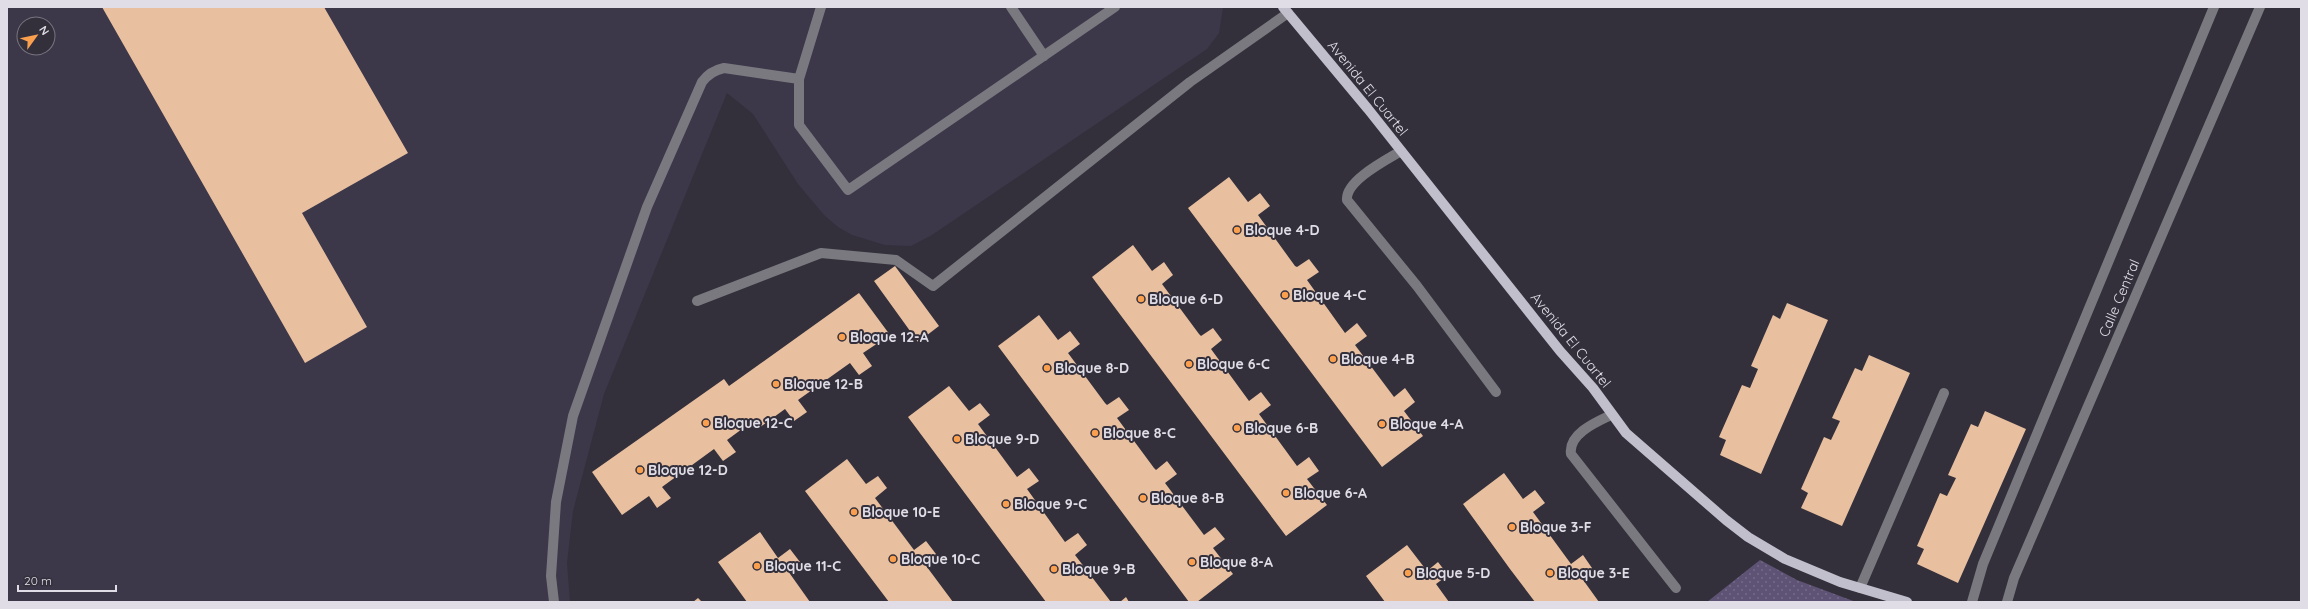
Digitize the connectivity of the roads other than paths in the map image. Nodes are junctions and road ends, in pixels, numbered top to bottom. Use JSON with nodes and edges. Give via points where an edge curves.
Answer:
{"nodes":[{"id":1,"x":821,"y":7,"type":"edge"},
{"id":2,"x":1011,"y":7,"type":"edge"},
{"id":3,"x":1115,"y":7,"type":"edge"},
{"id":4,"x":2214,"y":7,"type":"edge"},
{"id":5,"x":2260,"y":7,"type":"edge"},
{"id":6,"x":1285,"y":10,"type":"edge"},
{"id":7,"x":1044,"y":56,"type":"junction"},
{"id":8,"x":799,"y":79,"type":"junction"},
{"id":9,"x":1401,"y":151,"type":"junction"},
{"id":10,"x":697,"y":301,"type":"dead end"},
{"id":11,"x":1496,"y":392,"type":"dead end"},
{"id":12,"x":1944,"y":393,"type":"dead end"},
{"id":13,"x":1611,"y":415,"type":"junction"},
{"id":14,"x":1676,"y":588,"type":"dead end"},
{"id":15,"x":1860,"y":588,"type":"junction"},
{"id":16,"x":554,"y":602,"type":"edge"},
{"id":17,"x":1907,"y":602,"type":"edge"},
{"id":18,"x":1972,"y":602,"type":"edge"},
{"id":19,"x":2007,"y":602,"type":"edge"}],
"edges":[{"from":1,"to":8,"type":"street"},
{"from":2,"to":7,"type":"street"},
{"from":3,"to":7,"type":"street"},
{"from":4,"to":18,"type":"street","name":"Calle Central","via":[[1983,564]]},
{"from":5,"to":19,"type":"street","name":"Calle Central","via":[[2014,578]]},
{"from":6,"to":9,"type":"main road","name":"Avenida El Cuartel"},
{"from":6,"to":10,"type":"street","via":[[933,286],[896,260],[821,254]]},
{"from":7,"to":8,"type":"street","via":[[848,190],[799,125]]},
{"from":8,"to":16,"type":"street","via":[[724,68],[711,72],[702,82],[647,207],[573,416],[556,502],[551,576]]},
{"from":9,"to":11,"type":"street","via":[[1350,187],[1347,200],[1417,286]]},
{"from":9,"to":13,"type":"main road","name":"Avenida El Cuartel","via":[[1560,351],[1593,388]]},
{"from":12,"to":15,"type":"street"},
{"from":13,"to":14,"type":"street","via":[[1593,424],[1573,441],[1570,447],[1571,454]]},
{"from":13,"to":15,"type":"main road","name":"Avenida El Cuartel","via":[[1626,433],[1748,537],[1785,559]]},
{"from":15,"to":17,"type":"main road","name":"Avenida El Cuartel"}]}
